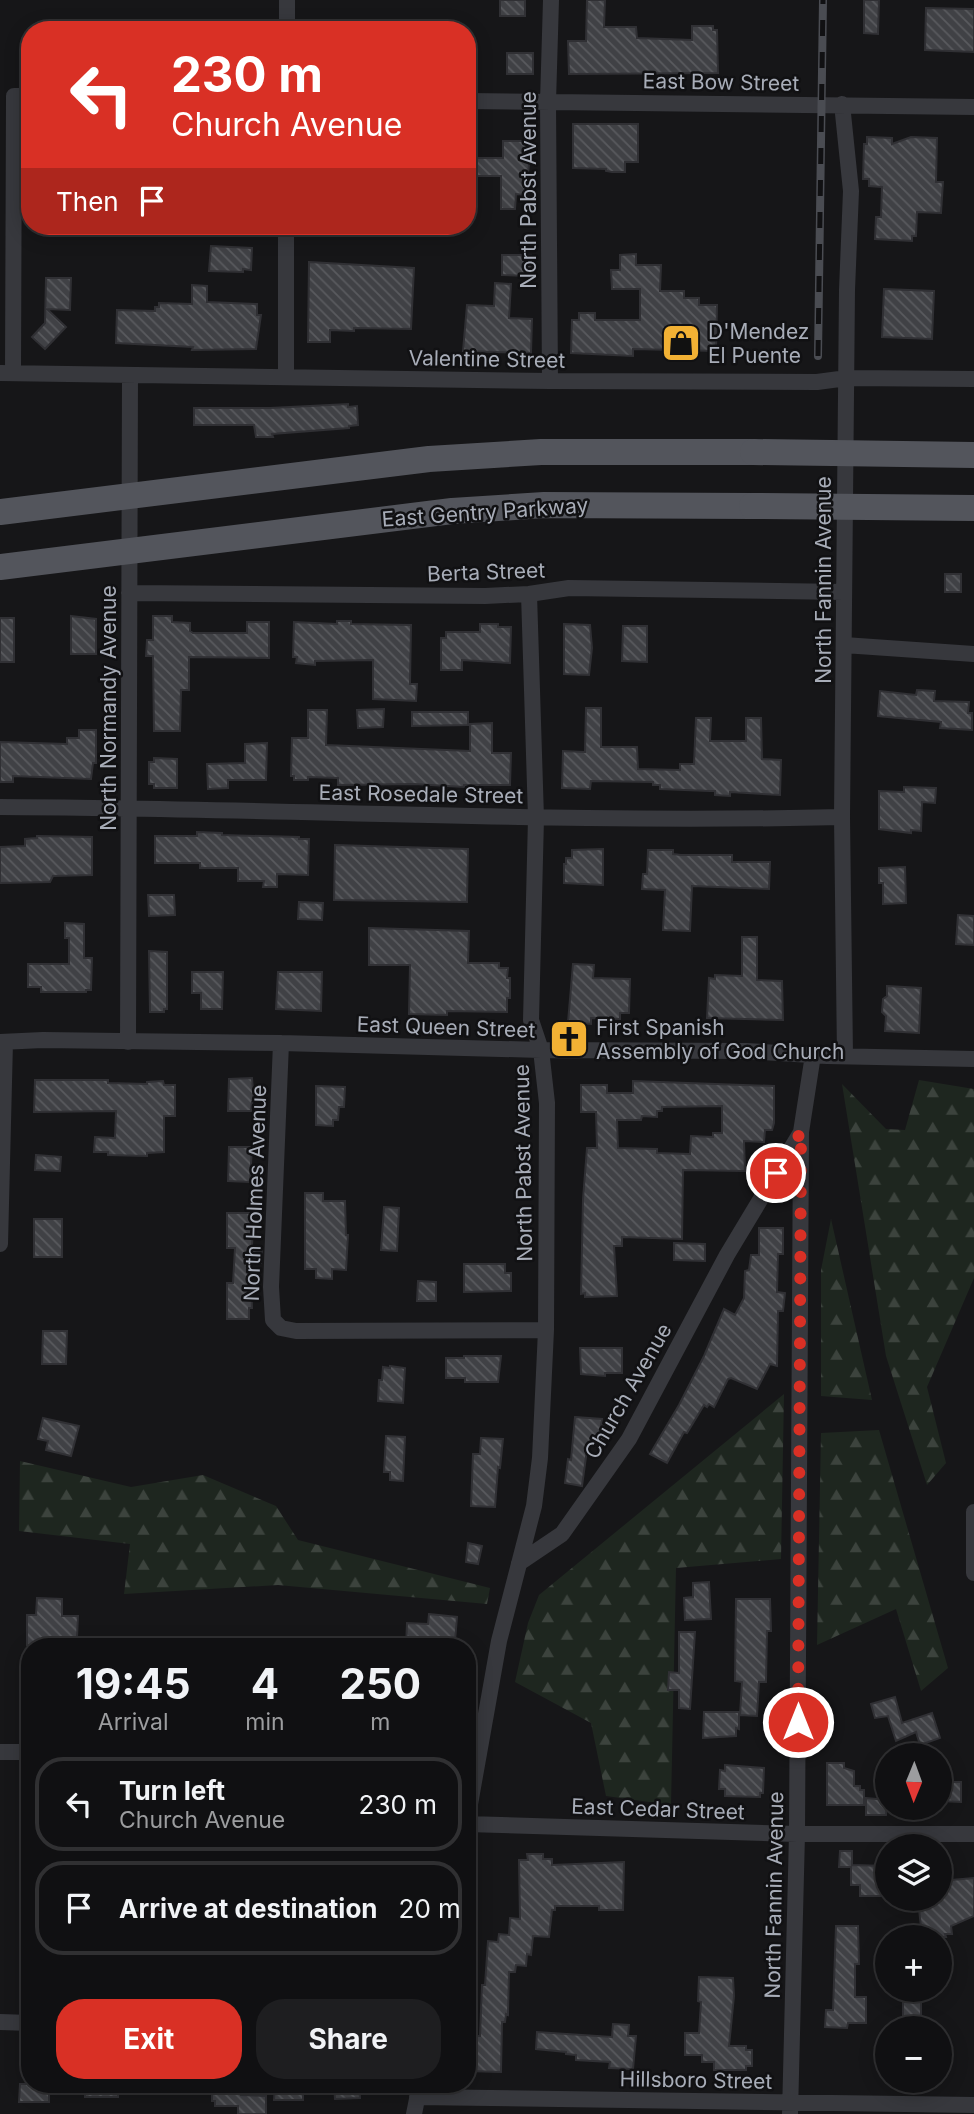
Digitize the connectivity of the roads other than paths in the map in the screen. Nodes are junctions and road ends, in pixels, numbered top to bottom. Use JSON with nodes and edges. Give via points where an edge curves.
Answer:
{"nodes":[{"id":1,"x":287,"y":0,"type":"edge"},
{"id":2,"x":551,"y":0,"type":"edge"},
{"id":3,"x":287,"y":21,"type":"edge"},
{"id":4,"x":476,"y":101,"type":"edge"},
{"id":5,"x":548,"y":102,"type":"junction"},
{"id":6,"x":842,"y":104,"type":"junction"},
{"id":7,"x":974,"y":107,"type":"edge"},
{"id":8,"x":21,"y":114,"type":"edge"},
{"id":9,"x":286,"y":235,"type":"edge"},
{"id":10,"x":7,"y":373,"type":"edge"},
{"id":11,"x":130,"y":375,"type":"junction"},
{"id":12,"x":286,"y":377,"type":"junction"},
{"id":13,"x":847,"y":378,"type":"junction"},
{"id":14,"x":974,"y":379,"type":"edge"},
{"id":15,"x":550,"y":381,"type":"junction"},
{"id":16,"x":974,"y":455,"type":"edge"},
{"id":17,"x":129,"y":496,"type":"junction"},
{"id":18,"x":974,"y":508,"type":"edge"},
{"id":19,"x":0,"y":512,"type":"edge"},
{"id":20,"x":129,"y":551,"type":"junction"},
{"id":21,"x":0,"y":567,"type":"edge"},
{"id":22,"x":843,"y":592,"type":"junction"},
{"id":23,"x":129,"y":593,"type":"junction"},
{"id":24,"x":529,"y":594,"type":"junction"},
{"id":25,"x":844,"y":645,"type":"junction"},
{"id":26,"x":974,"y":654,"type":"edge"},
{"id":27,"x":0,"y":807,"type":"edge"},
{"id":28,"x":128,"y":807,"type":"junction"},
{"id":29,"x":842,"y":817,"type":"junction"},
{"id":30,"x":536,"y":818,"type":"junction"},
{"id":31,"x":2,"y":1042,"type":"edge"},
{"id":32,"x":128,"y":1042,"type":"junction"},
{"id":33,"x":281,"y":1043,"type":"junction"},
{"id":34,"x":541,"y":1051,"type":"junction"},
{"id":35,"x":813,"y":1055,"type":"junction"},
{"id":36,"x":845,"y":1056,"type":"junction"},
{"id":37,"x":974,"y":1059,"type":"edge"},
{"id":38,"x":801,"y":1132,"type":"junction"},
{"id":39,"x":0,"y":1244,"type":"edge"},
{"id":40,"x":546,"y":1330,"type":"junction"},
{"id":41,"x":974,"y":1512,"type":"edge"},
{"id":42,"x":519,"y":1563,"type":"junction"},
{"id":43,"x":974,"y":1573,"type":"edge"},
{"id":44,"x":476,"y":1746,"type":"edge"},
{"id":45,"x":0,"y":1752,"type":"edge"},
{"id":46,"x":21,"y":1752,"type":"edge"},
{"id":47,"x":476,"y":1822,"type":"edge"},
{"id":48,"x":797,"y":1834,"type":"junction"},
{"id":49,"x":974,"y":1834,"type":"edge"},
{"id":50,"x":0,"y":2022,"type":"edge"},
{"id":51,"x":21,"y":2022,"type":"edge"},
{"id":52,"x":418,"y":2093,"type":"edge"},
{"id":53,"x":462,"y":2093,"type":"edge"},
{"id":54,"x":974,"y":2105,"type":"edge"},
{"id":55,"x":790,"y":2108,"type":"edge"},
{"id":56,"x":414,"y":2114,"type":"edge"}],
"edges":[{"from":1,"to":3,"type":"street"},
{"from":2,"to":5,"type":"street","name":"North Pabst Avenue"},
{"from":4,"to":5,"type":"street","name":"East Bow Street"},
{"from":5,"to":6,"type":"street","name":"East Bow Street"},
{"from":5,"to":15,"type":"street","name":"North Pabst Avenue"},
{"from":6,"to":7,"type":"street","name":"East Bow Street"},
{"from":6,"to":13,"type":"street","name":"North Fannin Avenue","via":[[850,191]]},
{"from":8,"to":10,"type":"street"},
{"from":9,"to":12,"type":"street"},
{"from":10,"to":11,"type":"street","name":"Valentine Street"},
{"from":11,"to":12,"type":"street","name":"Valentine Street"},
{"from":11,"to":17,"type":"street","name":"North Normandy Avenue"},
{"from":12,"to":15,"type":"street","name":"Valentine Street"},
{"from":13,"to":14,"type":"street","name":"Valentine Street"},
{"from":13,"to":15,"type":"street","name":"Valentine Street","via":[[817,382]]},
{"from":13,"to":22,"type":"street","name":"North Fannin Avenue"},
{"from":16,"to":17,"type":"main road","bridge":true,"via":[[541,452],[402,462]]},
{"from":17,"to":19,"type":"main road"},
{"from":17,"to":20,"type":"street","name":"North Normandy Avenue"},
{"from":18,"to":20,"type":"main road","name":"East Gentry Parkway","bridge":true,"via":[[544,505],[390,517]]},
{"from":20,"to":21,"type":"main road","name":"East Gentry Parkway"},
{"from":20,"to":23,"type":"street","name":"North Normandy Avenue"},
{"from":22,"to":24,"type":"street","name":"Berta Street","via":[[569,588]]},
{"from":22,"to":25,"type":"street","name":"North Fannin Avenue"},
{"from":23,"to":24,"type":"street","name":"Berta Street"},
{"from":23,"to":28,"type":"street","name":"North Normandy Avenue"},
{"from":24,"to":30,"type":"street","name":"North Pabst Avenue"},
{"from":25,"to":26,"type":"street"},
{"from":25,"to":29,"type":"street","name":"North Fannin Avenue"},
{"from":27,"to":28,"type":"street","name":"East Rosedale Street"},
{"from":28,"to":30,"type":"street","name":"East Rosedale Street"},
{"from":28,"to":32,"type":"street","name":"North Normandy Avenue"},
{"from":29,"to":30,"type":"street","name":"East Rosedale Street"},
{"from":29,"to":36,"type":"street","name":"North Fannin Avenue"},
{"from":30,"to":34,"type":"street","name":"North Pabst Avenue","via":[[531,1020]]},
{"from":31,"to":32,"type":"street","name":"East Queen Street"},
{"from":31,"to":39,"type":"street"},
{"from":32,"to":33,"type":"street","name":"East Queen Street"},
{"from":33,"to":34,"type":"street","name":"East Queen Street"},
{"from":33,"to":40,"type":"street","name":"North Holmes Avenue","via":[[273,1320],[281,1328],[296,1331]]},
{"from":34,"to":35,"type":"street","name":"East Queen Street"},
{"from":34,"to":40,"type":"street","name":"North Pabst Avenue","via":[[547,1103]]},
{"from":35,"to":36,"type":"street","name":"East Queen Street"},
{"from":35,"to":38,"type":"street","name":"Church Avenue"},
{"from":36,"to":37,"type":"street","name":"East Queen Street"},
{"from":38,"to":42,"type":"street","name":"Church Avenue","via":[[727,1255],[629,1439],[562,1534]]},
{"from":38,"to":48,"type":"street","name":"North Fannin Avenue"},
{"from":40,"to":42,"type":"street","name":"North Pabst Avenue","via":[[540,1458],[534,1506]]},
{"from":41,"to":43,"type":"street"},
{"from":42,"to":44,"type":"street"},
{"from":45,"to":46,"type":"street"},
{"from":47,"to":48,"type":"street","name":"East Cedar Street"},
{"from":48,"to":49,"type":"street","name":"East Cedar Street"},
{"from":48,"to":55,"type":"street","name":"North Fannin Avenue"},
{"from":50,"to":51,"type":"street"},
{"from":52,"to":56,"type":"street"},
{"from":53,"to":55,"type":"street","name":"Hillsboro Street"},
{"from":54,"to":55,"type":"street","name":"Hillsboro Street"}]}
